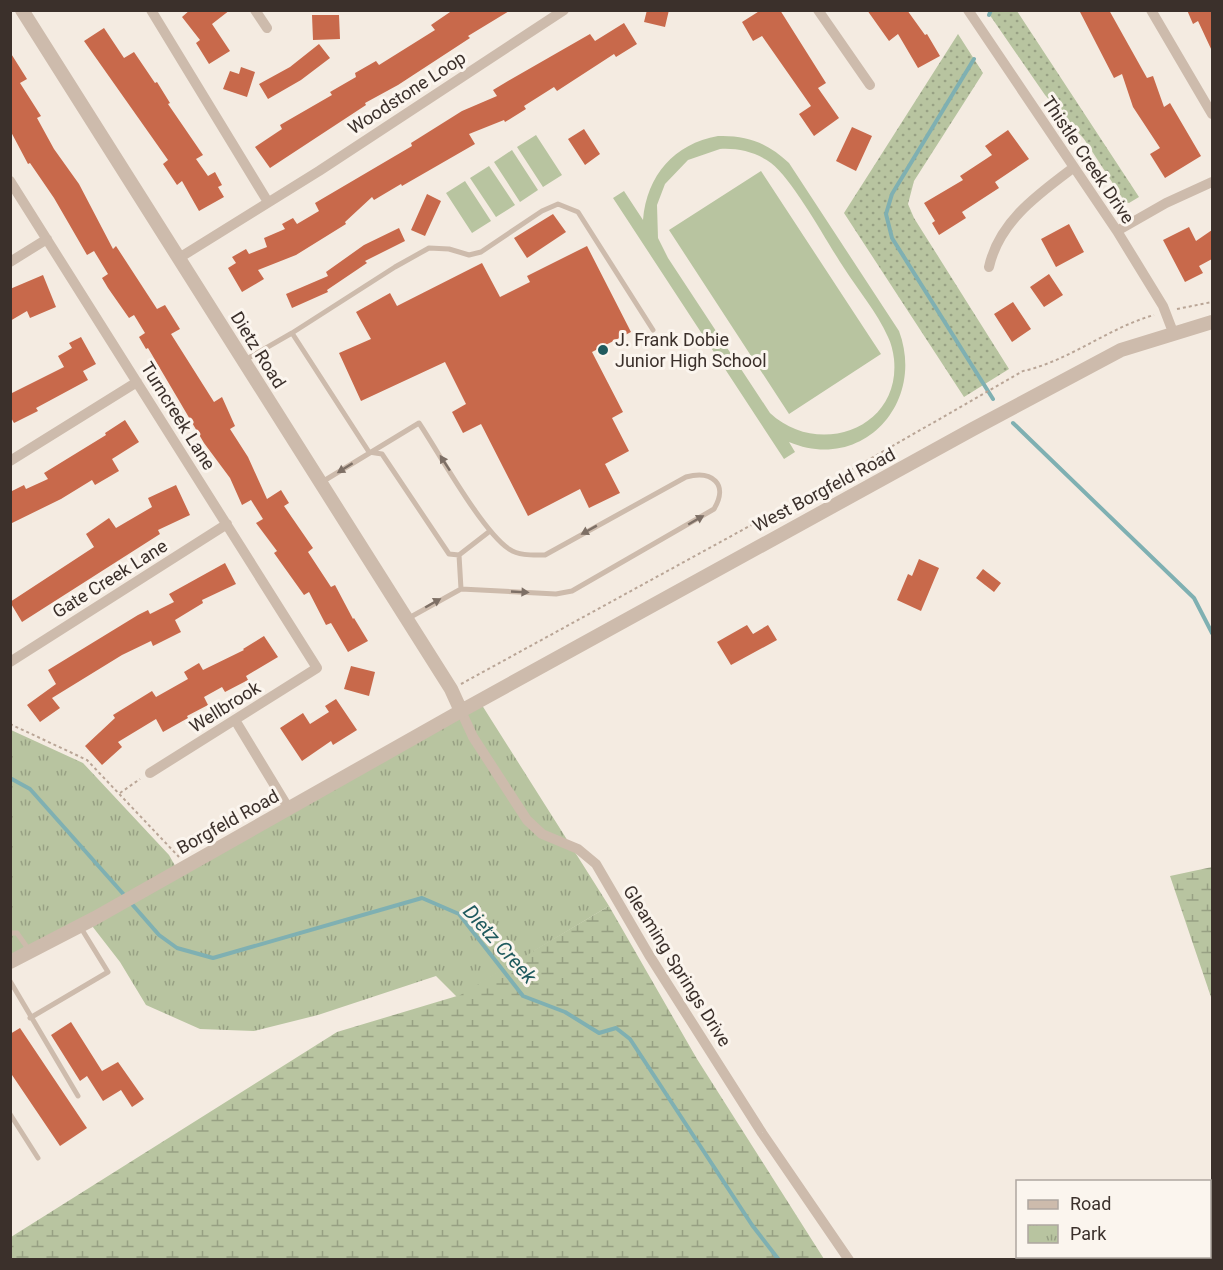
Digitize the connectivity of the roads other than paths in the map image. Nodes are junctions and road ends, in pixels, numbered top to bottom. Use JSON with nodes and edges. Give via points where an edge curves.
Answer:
{"nodes":[{"id":1,"x":22,"y":10,"type":"edge"},
{"id":2,"x":151,"y":10,"type":"edge"},
{"id":3,"x":255,"y":10,"type":"edge"},
{"id":4,"x":564,"y":10,"type":"edge"},
{"id":5,"x":818,"y":10,"type":"edge"},
{"id":6,"x":968,"y":10,"type":"edge"},
{"id":7,"x":1151,"y":10,"type":"edge"},
{"id":8,"x":267,"y":28,"type":"dead end"},
{"id":9,"x":870,"y":85,"type":"dead end"},
{"id":10,"x":1212,"y":114,"type":"edge"},
{"id":11,"x":1073,"y":168,"type":"junction"},
{"id":12,"x":10,"y":181,"type":"edge"},
{"id":13,"x":1212,"y":182,"type":"edge"},
{"id":14,"x":268,"y":202,"type":"junction"},
{"id":15,"x":1117,"y":231,"type":"junction"},
{"id":16,"x":47,"y":239,"type":"junction"},
{"id":17,"x":179,"y":258,"type":"junction"},
{"id":18,"x":10,"y":262,"type":"edge"},
{"id":19,"x":989,"y":267,"type":"dead end"},
{"id":20,"x":1212,"y":322,"type":"edge"},
{"id":21,"x":653,"y":330,"type":"dead end"},
{"id":22,"x":1173,"y":332,"type":"junction"},
{"id":23,"x":292,"y":333,"type":"junction"},
{"id":24,"x":244,"y":361,"type":"junction"},
{"id":25,"x":137,"y":382,"type":"junction"},
{"id":26,"x":369,"y":452,"type":"junction"},
{"id":27,"x":10,"y":461,"type":"edge"},
{"id":28,"x":320,"y":483,"type":"junction"},
{"id":29,"x":227,"y":524,"type":"junction"},
{"id":30,"x":490,"y":531,"type":"junction"},
{"id":31,"x":459,"y":555,"type":"junction"},
{"id":32,"x":461,"y":589,"type":"junction"},
{"id":33,"x":406,"y":619,"type":"junction"},
{"id":34,"x":10,"y":662,"type":"edge"},
{"id":35,"x":317,"y":668,"type":"joint"},
{"id":36,"x":461,"y":711,"type":"junction"},
{"id":37,"x":235,"y":720,"type":"junction"},
{"id":38,"x":150,"y":773,"type":"road end"},
{"id":39,"x":289,"y":808,"type":"junction"},
{"id":40,"x":80,"y":926,"type":"junction"},
{"id":41,"x":10,"y":933,"type":"edge"},
{"id":42,"x":30,"y":951,"type":"junction"},
{"id":43,"x":10,"y":962,"type":"edge"},
{"id":44,"x":10,"y":981,"type":"edge"},
{"id":45,"x":30,"y":1018,"type":"junction"},
{"id":46,"x":78,"y":1096,"type":"dead end"},
{"id":47,"x":10,"y":1114,"type":"edge"},
{"id":48,"x":38,"y":1158,"type":"dead end"},
{"id":49,"x":849,"y":1260,"type":"edge"}],
"edges":[{"from":1,"to":17,"type":"street","name":"Dietz Road"},
{"from":2,"to":14,"type":"street"},
{"from":3,"to":8,"type":"street"},
{"from":4,"to":14,"type":"street","name":"Woodstone Loop"},
{"from":5,"to":9,"type":"street"},
{"from":6,"to":11,"type":"street","name":"Thistle Creek Drive"},
{"from":7,"to":10,"type":"street"},
{"from":11,"to":15,"type":"street","name":"Thistle Creek Drive"},
{"from":11,"to":19,"type":"street","via":[[1035,196],[1004,230]]},
{"from":12,"to":16,"type":"street","name":"Turncreek Lane"},
{"from":13,"to":15,"type":"street","via":[[1166,202]]},
{"from":14,"to":17,"type":"street","name":"Woodstone Loop"},
{"from":15,"to":22,"type":"street","name":"Thistle Creek Drive","via":[[1166,312]]},
{"from":16,"to":18,"type":"street"},
{"from":16,"to":25,"type":"street","name":"Turncreek Lane"},
{"from":17,"to":24,"type":"street","name":"Dietz Road"},
{"from":20,"to":22,"type":"street","name":"West Borgfeld Road"},
{"from":21,"to":23,"type":"lane","via":[[578,212],[558,204],[481,252],[469,255],[429,248]]},
{"from":22,"to":36,"type":"street","name":"West Borgfeld Road","via":[[1121,350]]},
{"from":23,"to":24,"type":"lane"},
{"from":23,"to":26,"type":"lane"},
{"from":24,"to":28,"type":"street","name":"Dietz Road"},
{"from":25,"to":27,"type":"street"},
{"from":25,"to":29,"type":"street","name":"Turncreek Lane"},
{"from":26,"to":28,"type":"lane","one_way":true},
{"from":30,"to":26,"type":"lane","one_way":true,"via":[[419,423]]},
{"from":26,"to":31,"type":"lane","via":[[382,454],[449,554]]},
{"from":28,"to":33,"type":"street","name":"Dietz Road"},
{"from":29,"to":34,"type":"street","name":"Gate Creek Lane"},
{"from":29,"to":35,"type":"street","name":"Turncreek Lane"},
{"from":30,"to":31,"type":"lane"},
{"from":32,"to":30,"type":"lane","one_way":true,"via":[[556,594],[572,591],[714,509],[720,499],[718,486],[710,476],[700,473],[686,477],[545,555],[510,550]]},
{"from":31,"to":32,"type":"lane"},
{"from":33,"to":32,"type":"lane","one_way":true},
{"from":33,"to":36,"type":"street","name":"Dietz Road"},
{"from":35,"to":37,"type":"street","name":"Wellbrook"},
{"from":36,"to":39,"type":"street","name":"Borgfeld Road"},
{"from":36,"to":49,"type":"street","name":"Gleaming Springs Drive","via":[[473,737],[527,820],[542,834],[578,849],[596,864],[762,1132]]},
{"from":37,"to":38,"type":"street","name":"Wellbrook"},
{"from":37,"to":39,"type":"street"},
{"from":39,"to":40,"type":"street","name":"Borgfeld Road"},
{"from":40,"to":42,"type":"street","name":"Borgfeld Road"},
{"from":40,"to":45,"type":"lane","via":[[108,972]]},
{"from":41,"to":42,"type":"lane","via":[[17,933]]},
{"from":42,"to":43,"type":"street","name":"Borgfeld Road"},
{"from":44,"to":45,"type":"lane"},
{"from":45,"to":46,"type":"lane"},
{"from":47,"to":48,"type":"lane"}]}
